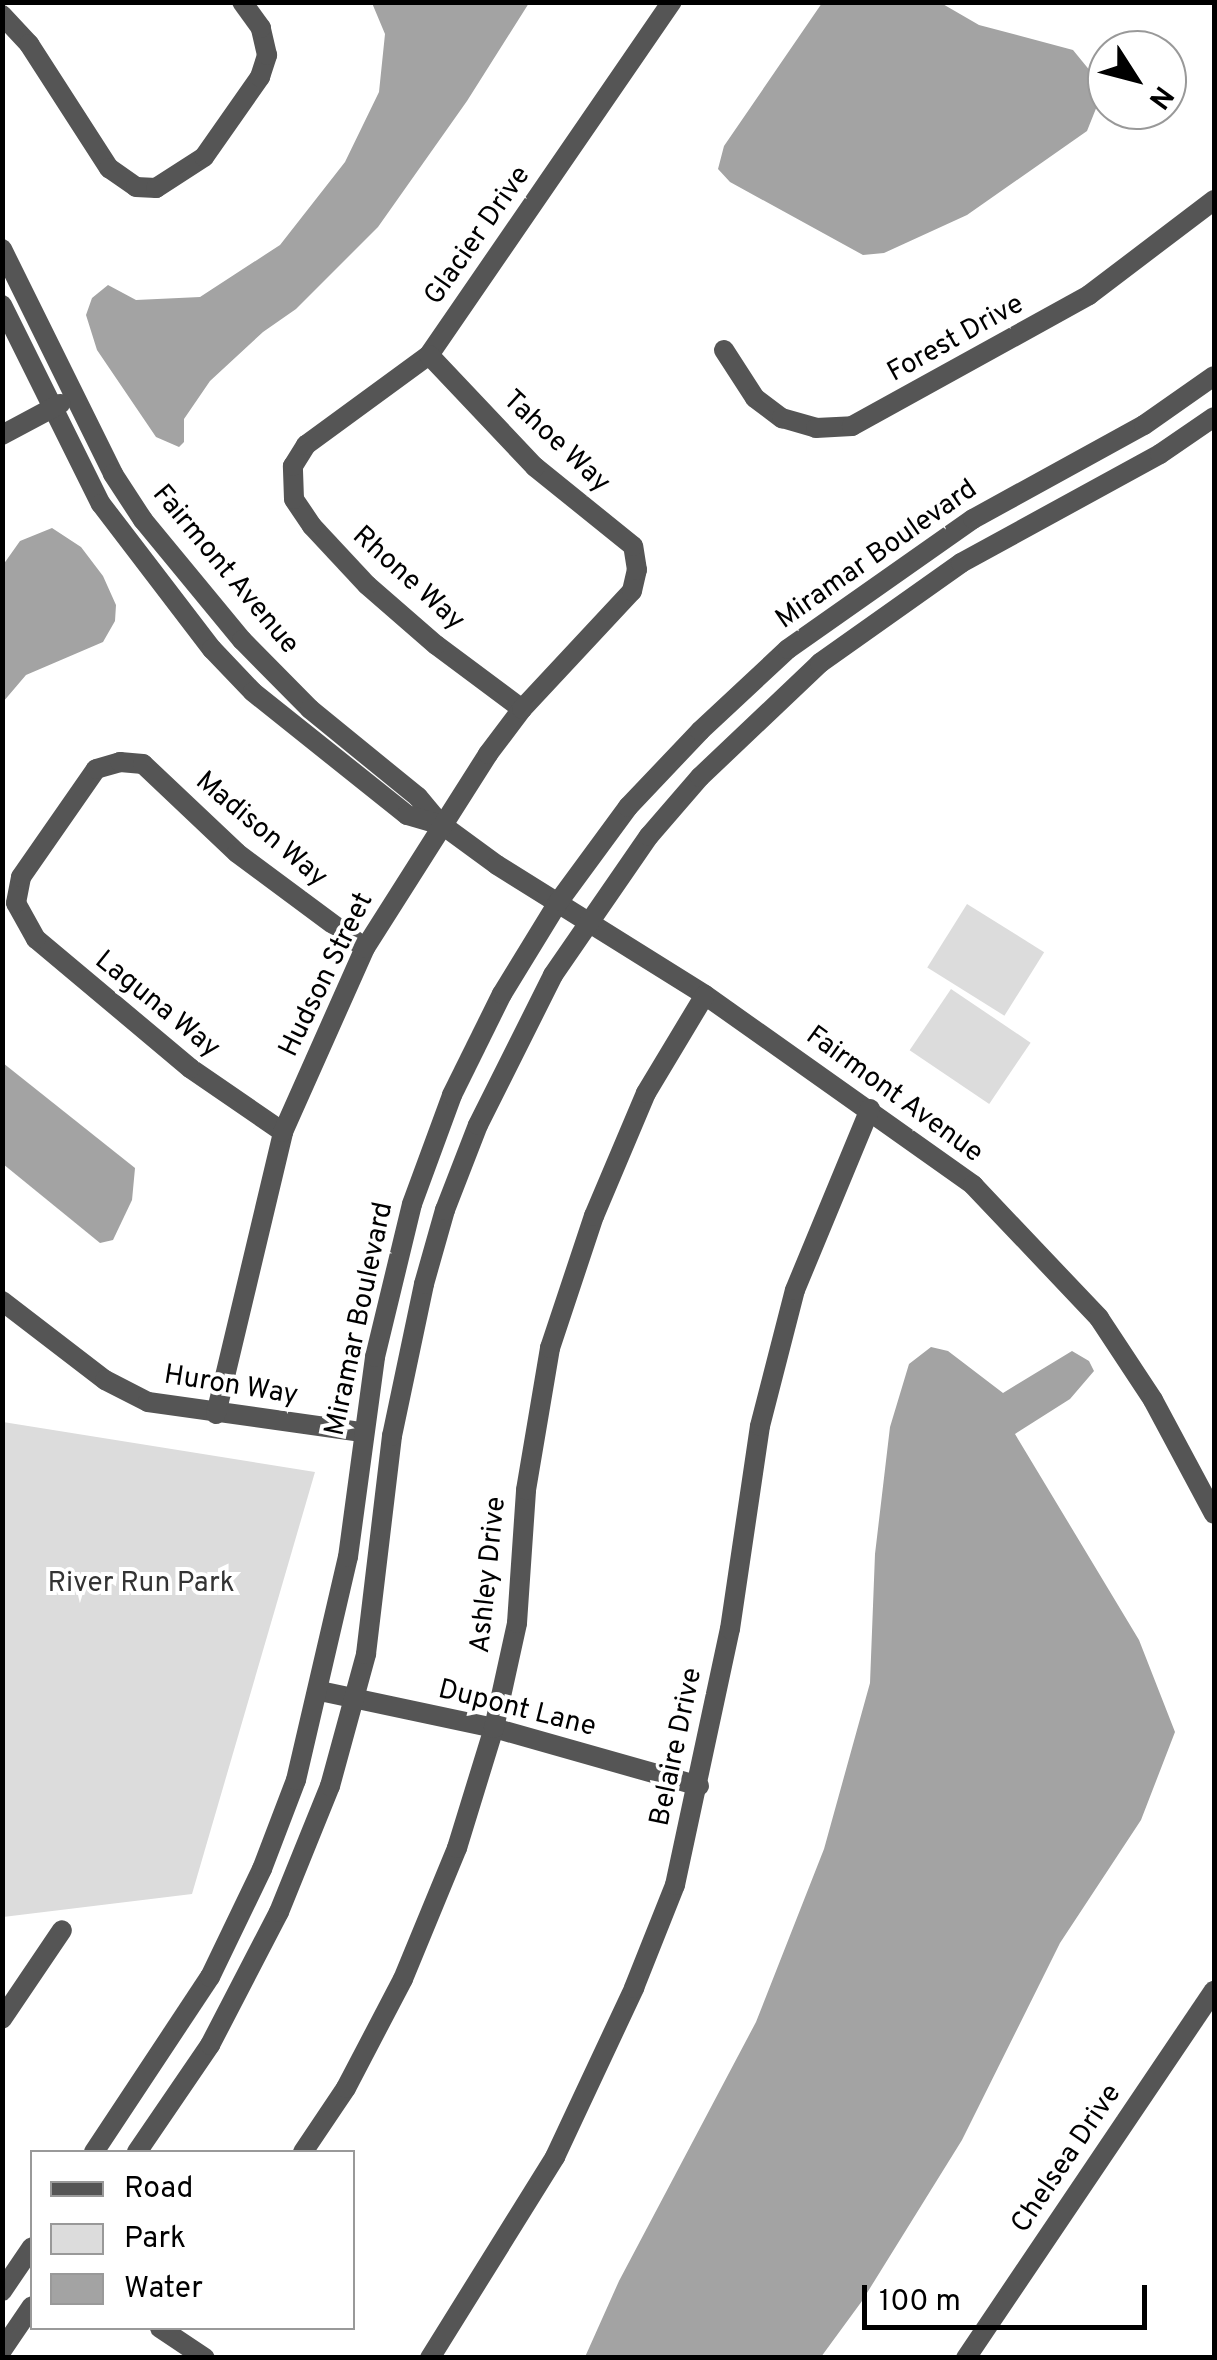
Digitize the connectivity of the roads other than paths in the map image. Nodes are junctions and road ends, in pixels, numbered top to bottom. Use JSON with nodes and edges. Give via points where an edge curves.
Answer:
{"nodes":[{"id":1,"x":242,"y":2,"type":"edge"},
{"id":2,"x":672,"y":2,"type":"edge"},
{"id":3,"x":2,"y":15,"type":"edge"},
{"id":4,"x":1210,"y":214,"type":"edge"},
{"id":5,"x":2,"y":248,"type":"edge"},
{"id":6,"x":2,"y":306,"type":"edge"},
{"id":7,"x":724,"y":350,"type":"dead end"},
{"id":8,"x":429,"y":356,"type":"junction"},
{"id":9,"x":1214,"y":376,"type":"edge"},
{"id":10,"x":76,"y":398,"type":"junction"},
{"id":11,"x":51,"y":408,"type":"junction"},
{"id":12,"x":1214,"y":417,"type":"edge"},
{"id":13,"x":2,"y":435,"type":"edge"},
{"id":14,"x":293,"y":466,"type":"joint"},
{"id":15,"x":637,"y":570,"type":"joint"},
{"id":16,"x":522,"y":709,"type":"junction"},
{"id":17,"x":441,"y":824,"type":"junction"},
{"id":18,"x":559,"y":901,"type":"junction"},
{"id":19,"x":16,"y":903,"type":"joint"},
{"id":20,"x":589,"y":921,"type":"junction"},
{"id":21,"x":365,"y":948,"type":"junction"},
{"id":22,"x":705,"y":995,"type":"junction"},
{"id":23,"x":870,"y":1108,"type":"junction"},
{"id":24,"x":283,"y":1132,"type":"junction"},
{"id":25,"x":2,"y":1301,"type":"edge"},
{"id":26,"x":216,"y":1414,"type":"junction"},
{"id":27,"x":362,"y":1432,"type":"junction"},
{"id":28,"x":1214,"y":1514,"type":"edge"},
{"id":29,"x":320,"y":1691,"type":"junction"},
{"id":30,"x":356,"y":1699,"type":"junction"},
{"id":31,"x":494,"y":1728,"type":"junction"},
{"id":32,"x":699,"y":1786,"type":"junction"},
{"id":33,"x":62,"y":1930,"type":"dead end"},
{"id":34,"x":1214,"y":1992,"type":"edge"},
{"id":35,"x":2,"y":2018,"type":"edge"},
{"id":36,"x":95,"y":2150,"type":"edge"},
{"id":37,"x":137,"y":2150,"type":"edge"},
{"id":38,"x":304,"y":2150,"type":"edge"},
{"id":39,"x":30,"y":2250,"type":"edge"},
{"id":40,"x":2,"y":2291,"type":"edge"},
{"id":41,"x":30,"y":2309,"type":"edge"},
{"id":42,"x":175,"y":2332,"type":"edge"},
{"id":43,"x":2,"y":2350,"type":"edge"},
{"id":44,"x":205,"y":2358,"type":"edge"},
{"id":45,"x":430,"y":2358,"type":"edge"},
{"id":46,"x":966,"y":2358,"type":"edge"}],
"edges":[{"from":1,"to":3,"type":"street","via":[[261,28],[267,55],[260,78],[204,157],[156,188],[136,187],[109,168]]},
{"from":2,"to":8,"type":"street","name":"Glacier Drive"},
{"from":4,"to":7,"type":"street","name":"Forest Drive","via":[[1089,296],[852,426],[816,428],[782,418],[755,398]]},
{"from":5,"to":10,"type":"street","name":"Fairmont Avenue"},
{"from":6,"to":11,"type":"street","name":"Fairmont Avenue"},
{"from":8,"to":14,"type":"street","name":"Glacier Drive","via":[[306,446]]},
{"from":8,"to":15,"type":"street","name":"Tahoe Way","via":[[535,466],[632,546]]},
{"from":9,"to":18,"type":"street","name":"Miramar Boulevard","via":[[1144,425],[974,519],[788,650],[628,807]]},
{"from":10,"to":11,"type":"street"},
{"from":10,"to":17,"type":"street","name":"Fairmont Avenue","via":[[143,520],[242,640]]},
{"from":11,"to":13,"type":"street"},
{"from":11,"to":17,"type":"street","name":"Fairmont Avenue","via":[[101,504],[212,650],[407,815]]},
{"from":12,"to":20,"type":"street","name":"Miramar Boulevard","via":[[1160,454],[961,563],[820,663],[687,792]]},
{"from":14,"to":16,"type":"street","name":"Rhone Way","via":[[294,499],[367,585]]},
{"from":15,"to":16,"type":"street","name":"Hudson Street","via":[[632,590]]},
{"from":16,"to":17,"type":"street","name":"Hudson Street"},
{"from":17,"to":18,"type":"street","name":"Fairmont Avenue"},
{"from":17,"to":21,"type":"street","name":"Hudson Street"},
{"from":18,"to":20,"type":"street","name":"Fairmont Avenue"},
{"from":18,"to":27,"type":"street","name":"Miramar Boulevard","via":[[452,1095],[392,1273]]},
{"from":19,"to":21,"type":"street","name":"Madison Way","via":[[21,877],[96,769],[143,764],[237,853]]},
{"from":19,"to":24,"type":"street","name":"Laguna Way","via":[[36,940],[97,994]]},
{"from":20,"to":22,"type":"street","name":"Fairmont Avenue"},
{"from":20,"to":30,"type":"street","name":"Miramar Boulevard","via":[[519,1037],[445,1210],[392,1436]]},
{"from":21,"to":24,"type":"street","name":"Hudson Street"},
{"from":22,"to":23,"type":"street","name":"Fairmont Avenue"},
{"from":22,"to":31,"type":"street","name":"Ashley Drive","via":[[646,1093],[594,1216],[550,1348],[526,1490],[517,1623]]},
{"from":23,"to":28,"type":"street","name":"Fairmont Avenue","via":[[973,1186],[1099,1318],[1153,1400]]},
{"from":23,"to":32,"type":"street","name":"Belaire Drive","via":[[795,1290],[760,1426]]},
{"from":24,"to":26,"type":"street","name":"Hudson Street"},
{"from":25,"to":26,"type":"street","name":"Huron Way","via":[[106,1380],[148,1402]]},
{"from":26,"to":27,"type":"street","name":"Huron Way"},
{"from":27,"to":29,"type":"street","name":"Miramar Boulevard","via":[[348,1557]]},
{"from":29,"to":30,"type":"street","name":"Dupont Lane"},
{"from":29,"to":36,"type":"street","name":"Miramar Boulevard","via":[[290,1798],[210,1976]]},
{"from":30,"to":31,"type":"street","name":"Dupont Lane"},
{"from":30,"to":37,"type":"street","name":"Miramar Boulevard","via":[[330,1786],[279,1912],[210,2046]]},
{"from":31,"to":32,"type":"street","name":"Dupont Lane"},
{"from":31,"to":38,"type":"street","name":"Ashley Drive","via":[[456,1848],[402,1979],[346,2088]]},
{"from":32,"to":45,"type":"street","name":"Belaire Drive","via":[[675,1885],[580,2105],[519,2218]]},
{"from":33,"to":35,"type":"street"},
{"from":34,"to":46,"type":"street","name":"Chelsea Drive"},
{"from":39,"to":40,"type":"street"},
{"from":41,"to":43,"type":"street"},
{"from":42,"to":44,"type":"street"}]}
